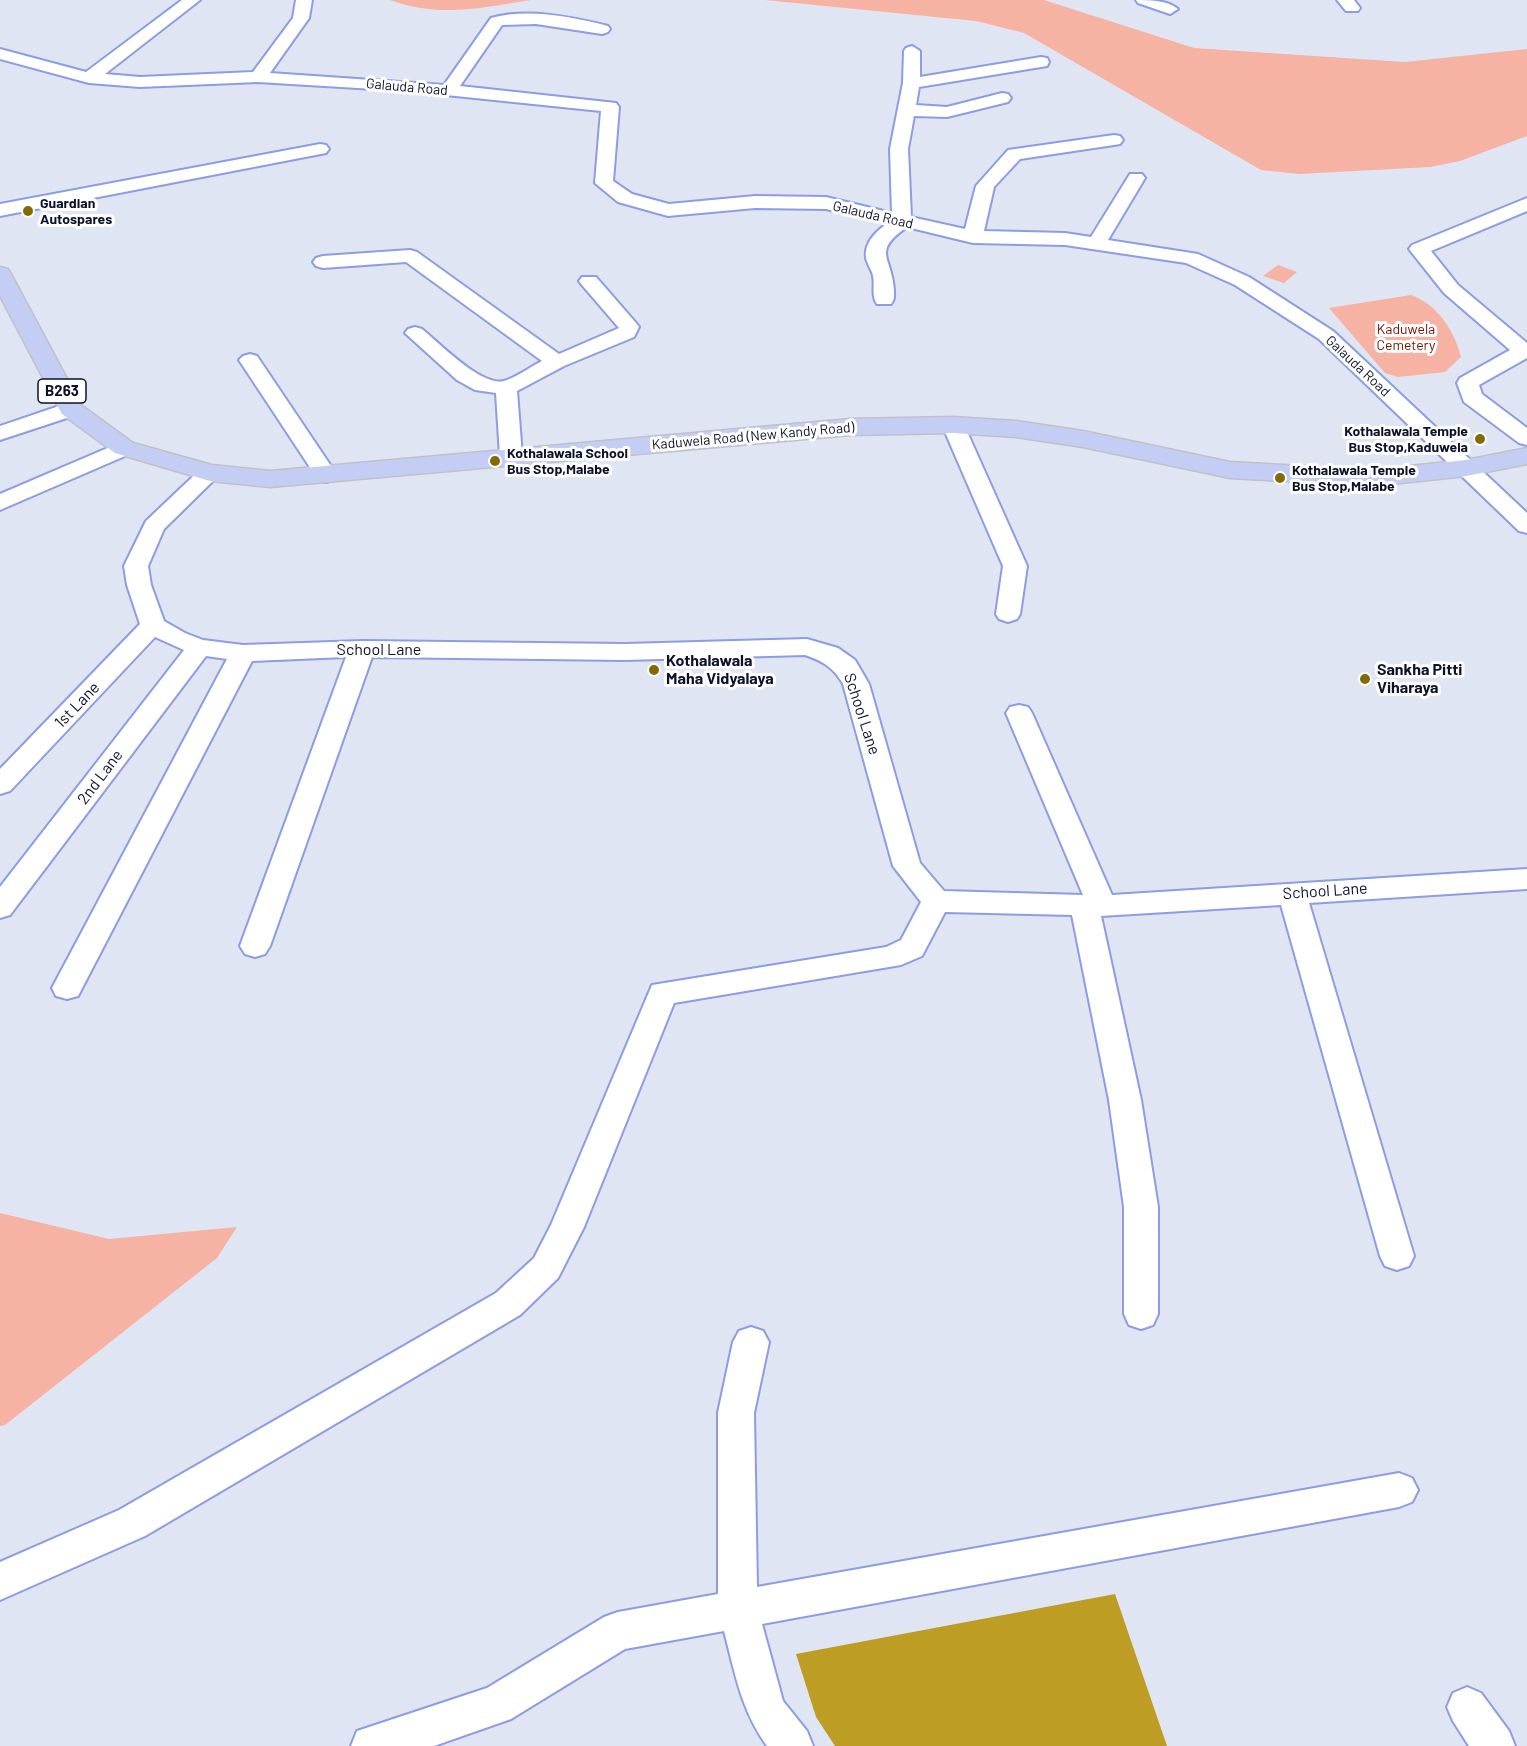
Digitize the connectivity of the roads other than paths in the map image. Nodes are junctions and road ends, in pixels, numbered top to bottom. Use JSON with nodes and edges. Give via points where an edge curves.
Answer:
{"nodes":[{"id":1,"x":192,"y":0,"type":"edge"},
{"id":2,"x":304,"y":0,"type":"edge"},
{"id":3,"x":1144,"y":0,"type":"edge"},
{"id":4,"x":1170,"y":9,"type":"dead end"},
{"id":5,"x":602,"y":29,"type":"dead end"},
{"id":6,"x":912,"y":51,"type":"dead end"},
{"id":7,"x":0,"y":54,"type":"edge"},
{"id":8,"x":1041,"y":62,"type":"dead end"},
{"id":9,"x":258,"y":77,"type":"junction"},
{"id":10,"x":89,"y":78,"type":"junction"},
{"id":11,"x":911,"y":83,"type":"junction"},
{"id":12,"x":449,"y":91,"type":"junction"},
{"id":13,"x":1002,"y":98,"type":"dead end"},
{"id":14,"x":906,"y":110,"type":"junction"},
{"id":15,"x":1114,"y":140,"type":"dead end"},
{"id":16,"x":320,"y":149,"type":"dead end"},
{"id":17,"x":1136,"y":178,"type":"dead end"},
{"id":18,"x":1527,"y":204,"type":"edge"},
{"id":19,"x":0,"y":210,"type":"edge"},
{"id":20,"x":902,"y":222,"type":"junction"},
{"id":21,"x":973,"y":237,"type":"junction"},
{"id":22,"x":1096,"y":244,"type":"junction"},
{"id":23,"x":323,"y":262,"type":"dead end"},
{"id":24,"x":0,"y":274,"type":"edge"},
{"id":25,"x":589,"y":281,"type":"dead end"},
{"id":26,"x":884,"y":300,"type":"dead end"},
{"id":27,"x":415,"y":333,"type":"dead end"},
{"id":28,"x":250,"y":360,"type":"dead end"},
{"id":29,"x":557,"y":362,"type":"junction"},
{"id":30,"x":506,"y":388,"type":"junction"},
{"id":31,"x":72,"y":409,"type":"junction"},
{"id":32,"x":953,"y":425,"type":"junction"},
{"id":33,"x":0,"y":433,"type":"edge"},
{"id":34,"x":1527,"y":438,"type":"edge"},
{"id":35,"x":124,"y":448,"type":"junction"},
{"id":36,"x":511,"y":456,"type":"junction"},
{"id":37,"x":1527,"y":456,"type":"edge"},
{"id":38,"x":1466,"y":468,"type":"junction"},
{"id":39,"x":210,"y":474,"type":"junction"},
{"id":40,"x":326,"y":475,"type":"junction"},
{"id":41,"x":0,"y":504,"type":"edge"},
{"id":42,"x":1527,"y":526,"type":"edge"},
{"id":43,"x":1008,"y":614,"type":"dead end"},
{"id":44,"x":153,"y":625,"type":"junction"},
{"id":45,"x":200,"y":647,"type":"junction"},
{"id":46,"x":362,"y":649,"type":"junction"},
{"id":47,"x":243,"y":653,"type":"junction"},
{"id":48,"x":1020,"y":713,"type":"dead end"},
{"id":49,"x":0,"y":785,"type":"edge"},
{"id":50,"x":1527,"y":879,"type":"edge"},
{"id":51,"x":1293,"y":893,"type":"junction"},
{"id":52,"x":936,"y":901,"type":"junction"},
{"id":53,"x":1093,"y":905,"type":"junction"},
{"id":54,"x":0,"y":908,"type":"edge"},
{"id":55,"x":255,"y":946,"type":"dead end"},
{"id":56,"x":67,"y":988,"type":"dead end"},
{"id":57,"x":1397,"y":1256,"type":"dead end"},
{"id":58,"x":1141,"y":1314,"type":"dead end"},
{"id":59,"x":751,"y":1342,"type":"dead end"},
{"id":60,"x":1399,"y":1490,"type":"dead end"},
{"id":61,"x":0,"y":1581,"type":"edge"},
{"id":62,"x":738,"y":1610,"type":"junction"},
{"id":63,"x":1467,"y":1707,"type":"dead end"},
{"id":64,"x":372,"y":1746,"type":"edge"},
{"id":65,"x":792,"y":1746,"type":"edge"},
{"id":66,"x":1494,"y":1746,"type":"edge"}],
"edges":[{"from":1,"to":10,"type":"street"},
{"from":2,"to":9,"type":"street","via":[[301,18]]},
{"from":3,"to":4,"type":"street"},
{"from":5,"to":12,"type":"street","via":[[530,18],[497,21]]},
{"from":6,"to":11,"type":"street"},
{"from":7,"to":10,"type":"street","name":"Galauda Road"},
{"from":8,"to":11,"type":"street"},
{"from":9,"to":10,"type":"street","name":"Galauda Road","via":[[140,82]]},
{"from":9,"to":12,"type":"street","name":"Galauda Road"},
{"from":11,"to":14,"type":"street"},
{"from":12,"to":20,"type":"street","name":"Galauda Road","via":[[610,106],[604,183],[625,198],[668,210],[755,202],[826,203]]},
{"from":13,"to":14,"type":"street","via":[[946,112]]},
{"from":14,"to":20,"type":"street","via":[[899,149]]},
{"from":15,"to":21,"type":"street","via":[[1014,154],[985,186]]},
{"from":16,"to":19,"type":"street"},
{"from":17,"to":22,"type":"street"},
{"from":18,"to":34,"type":"street","via":[[1419,249],[1451,289],[1524,351],[1468,383],[1472,397]]},
{"from":20,"to":21,"type":"street","name":"Galauda Road"},
{"from":20,"to":26,"type":"street","via":[[876,246]]},
{"from":21,"to":22,"type":"street","name":"Galauda Road","via":[[1065,239]]},
{"from":22,"to":38,"type":"street","name":"Galauda Road","via":[[1191,258],[1242,282],[1326,335]]},
{"from":23,"to":29,"type":"street","via":[[410,256]]},
{"from":24,"to":31,"type":"main road","name":"Kaduwela Road (New Kandy Road)","number":"B263"},
{"from":25,"to":29,"type":"street","via":[[629,327],[627,333]]},
{"from":27,"to":30,"type":"street","via":[[465,375],[483,385]]},
{"from":28,"to":40,"type":"street"},
{"from":29,"to":30,"type":"street"},
{"from":30,"to":36,"type":"street"},
{"from":31,"to":33,"type":"street"},
{"from":31,"to":35,"type":"main road","name":"Kaduwela Road (New Kandy Road)","number":"B263"},
{"from":32,"to":36,"type":"main road","name":"Kaduwela Road (New Kandy Road)","number":"B263","via":[[850,427]]},
{"from":32,"to":38,"type":"main road","name":"Kaduwela Road (New Kandy Road)","number":"B263","via":[[1083,439],[1230,470],[1373,478]]},
{"from":32,"to":43,"type":"street","via":[[1015,566]]},
{"from":35,"to":39,"type":"main road","name":"Kaduwela Road (New Kandy Road)","number":"B263"},
{"from":35,"to":41,"type":"street"},
{"from":36,"to":40,"type":"main road","name":"Kaduwela Road (New Kandy Road)","number":"B263"},
{"from":37,"to":38,"type":"main road","name":"Kaduwela Road (New Kandy Road)","number":"B263"},
{"from":38,"to":42,"type":"street","name":"Galauda Road"},
{"from":39,"to":40,"type":"main road","name":"Kaduwela Road (New Kandy Road)","number":"B263","via":[[270,478]]},
{"from":39,"to":44,"type":"street","via":[[154,526],[136,566]]},
{"from":44,"to":45,"type":"street","name":"School Lane"},
{"from":44,"to":49,"type":"street","name":"1st Lane"},
{"from":45,"to":47,"type":"street","name":"School Lane"},
{"from":45,"to":54,"type":"street","name":"2nd Lane"},
{"from":46,"to":47,"type":"street","name":"School Lane"},
{"from":46,"to":52,"type":"street","name":"School Lane","via":[[625,652],[766,646],[807,647],[829,654],[846,666],[855,684],[907,866]]},
{"from":46,"to":55,"type":"street"},
{"from":47,"to":56,"type":"street"},
{"from":48,"to":53,"type":"street"},
{"from":50,"to":51,"type":"street","name":"School Lane"},
{"from":51,"to":53,"type":"street","name":"School Lane"},
{"from":51,"to":57,"type":"street"},
{"from":52,"to":53,"type":"street","name":"School Lane"},
{"from":52,"to":61,"type":"street","via":[[912,948],[890,957],[663,993],[567,1227],[546,1268],[508,1304],[132,1523]]},
{"from":53,"to":58,"type":"street","via":[[1141,1207]]},
{"from":59,"to":62,"type":"street","via":[[736,1413]]},
{"from":60,"to":62,"type":"street"},
{"from":62,"to":64,"type":"street","via":[[618,1631],[497,1705]]},
{"from":62,"to":65,"type":"street","via":[[766,1711]]},
{"from":63,"to":66,"type":"street"}]}
